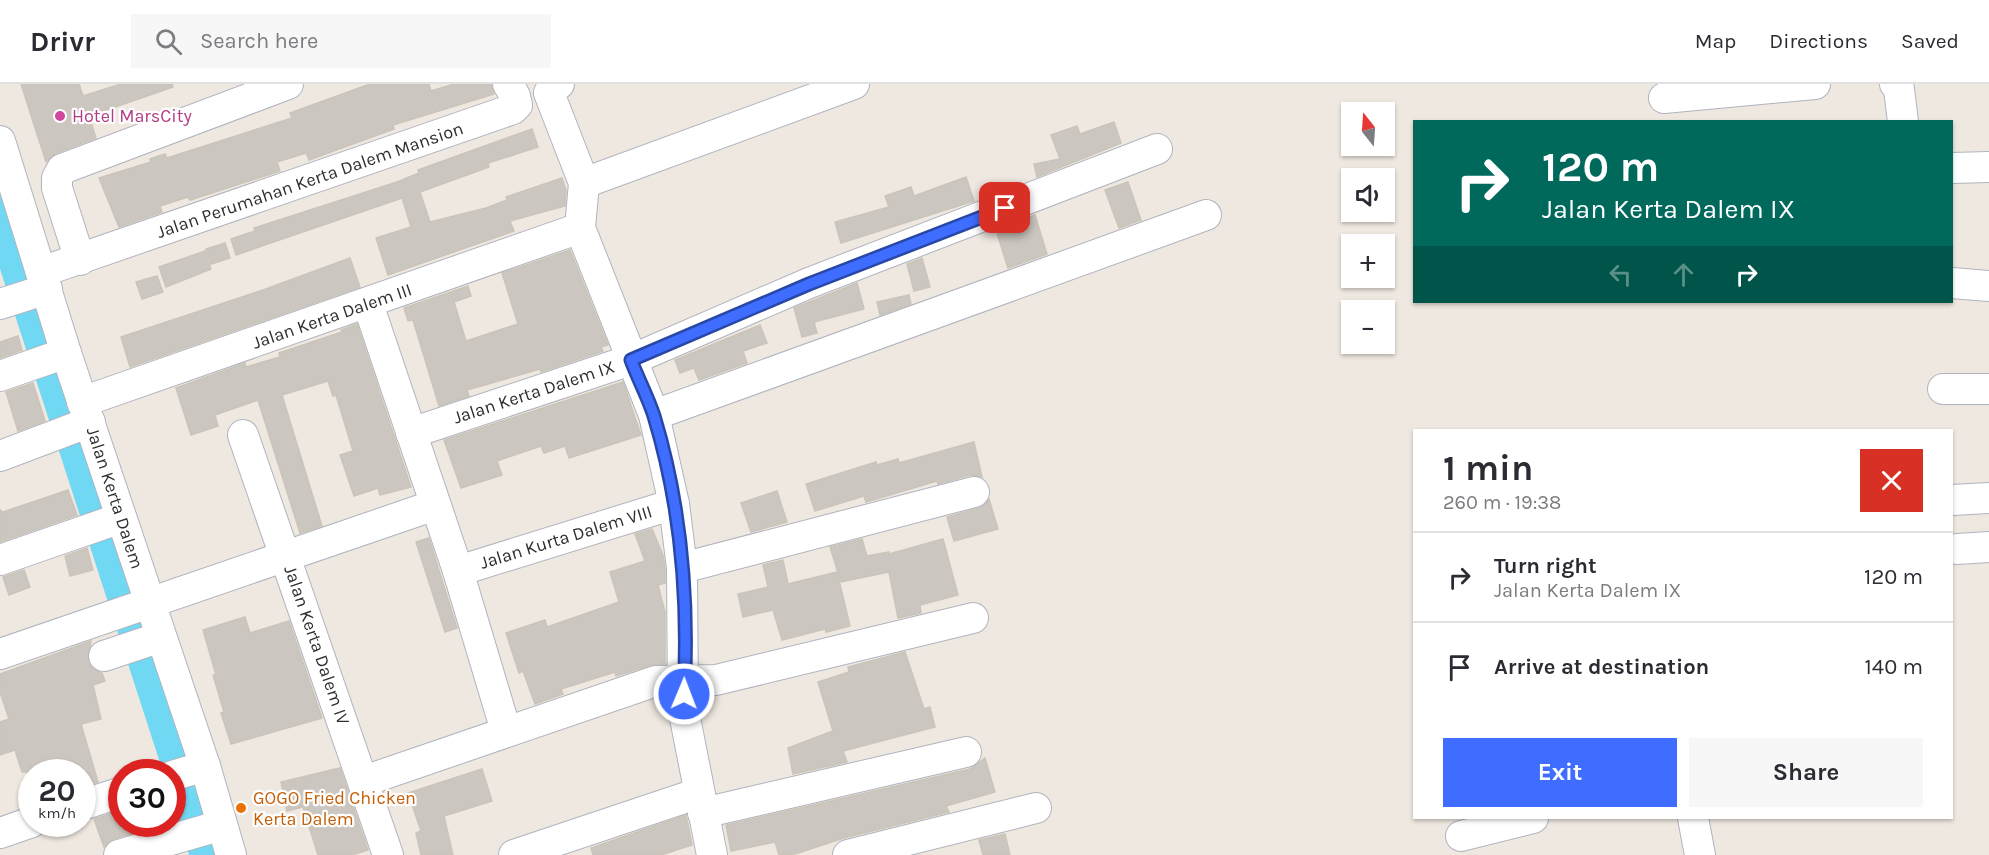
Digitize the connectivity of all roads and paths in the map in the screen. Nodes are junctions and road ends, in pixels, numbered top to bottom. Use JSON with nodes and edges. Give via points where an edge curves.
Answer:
{"nodes":[{"id":1,"x":288,"y":84,"type":"edge"},
{"id":2,"x":508,"y":84,"type":"edge"},
{"id":3,"x":854,"y":84,"type":"edge"},
{"id":4,"x":1815,"y":84,"type":"edge"},
{"id":5,"x":1895,"y":84,"type":"edge"},
{"id":6,"x":554,"y":87,"type":"edge"},
{"id":7,"x":1665,"y":98,"type":"dead end"},
{"id":8,"x":1903,"y":120,"type":"edge"},
{"id":9,"x":0,"y":141,"type":"edge"},
{"id":10,"x":1157,"y":149,"type":"dead end"},
{"id":11,"x":1989,"y":167,"type":"edge"},
{"id":12,"x":1953,"y":168,"type":"edge"},
{"id":13,"x":584,"y":183,"type":"junction"},
{"id":14,"x":1206,"y":215,"type":"dead end"},
{"id":15,"x":580,"y":228,"type":"junction"},
{"id":16,"x":80,"y":260,"type":"junction"},
{"id":17,"x":1953,"y":283,"type":"edge"},
{"id":18,"x":43,"y":284,"type":"junction"},
{"id":19,"x":1989,"y":286,"type":"edge"},
{"id":20,"x":2,"y":303,"type":"edge"},
{"id":21,"x":368,"y":304,"type":"junction"},
{"id":22,"x":63,"y":354,"type":"junction"},
{"id":23,"x":631,"y":360,"type":"junction"},
{"id":24,"x":0,"y":376,"type":"edge"},
{"id":25,"x":1943,"y":389,"type":"dead end"},
{"id":26,"x":1989,"y":389,"type":"edge"},
{"id":27,"x":654,"y":415,"type":"junction"},
{"id":28,"x":85,"y":416,"type":"junction"},
{"id":29,"x":411,"y":433,"type":"junction"},
{"id":30,"x":243,"y":435,"type":"dead end"},
{"id":31,"x":0,"y":456,"type":"edge"},
{"id":32,"x":974,"y":492,"type":"dead end"},
{"id":33,"x":1989,"y":498,"type":"edge"},
{"id":34,"x":1953,"y":500,"type":"edge"},
{"id":35,"x":674,"y":504,"type":"junction"},
{"id":36,"x":435,"y":505,"type":"junction"},
{"id":37,"x":118,"y":519,"type":"junction"},
{"id":38,"x":1989,"y":547,"type":"edge"},
{"id":39,"x":1957,"y":549,"type":"dead end"},
{"id":40,"x":282,"y":559,"type":"junction"},
{"id":41,"x":0,"y":560,"type":"edge"},
{"id":42,"x":682,"y":568,"type":"junction"},
{"id":43,"x":458,"y":571,"type":"junction"},
{"id":44,"x":145,"y":604,"type":"junction"},
{"id":45,"x":973,"y":618,"type":"dead end"},
{"id":46,"x":99,"y":621,"type":"junction"},
{"id":47,"x":157,"y":639,"type":"junction"},
{"id":48,"x":0,"y":654,"type":"edge"},
{"id":49,"x":684,"y":680,"type":"junction"},
{"id":50,"x":506,"y":731,"type":"junction"},
{"id":51,"x":966,"y":752,"type":"dead end"},
{"id":52,"x":190,"y":770,"type":"edge"},
{"id":53,"x":364,"y":781,"type":"junction"},
{"id":54,"x":701,"y":803,"type":"junction"},
{"id":55,"x":1036,"y":808,"type":"dead end"},
{"id":56,"x":1529,"y":819,"type":"edge"},
{"id":57,"x":1693,"y":819,"type":"edge"},
{"id":58,"x":219,"y":825,"type":"junction"},
{"id":59,"x":18,"y":827,"type":"edge"},
{"id":60,"x":0,"y":833,"type":"edge"},
{"id":61,"x":1461,"y":836,"type":"dead end"},
{"id":62,"x":950,"y":842,"type":"edge"},
{"id":63,"x":119,"y":855,"type":"edge"},
{"id":64,"x":231,"y":855,"type":"edge"},
{"id":65,"x":388,"y":855,"type":"edge"},
{"id":66,"x":514,"y":855,"type":"edge"},
{"id":67,"x":712,"y":855,"type":"edge"},
{"id":68,"x":848,"y":855,"type":"edge"},
{"id":69,"x":1700,"y":855,"type":"edge"}],
"edges":[{"from":1,"to":16,"type":"street","via":[[62,169],[57,188]]},
{"from":2,"to":16,"type":"street","name":"Jalan Perumahan Kerta Dalem Mansion","via":[[517,105],[513,109]]},
{"from":3,"to":13,"type":"street"},
{"from":4,"to":7,"type":"street"},
{"from":5,"to":8,"type":"street"},
{"from":6,"to":13,"type":"street","via":[[550,100]]},
{"from":9,"to":18,"type":"street","name":"Jalan Kerta Dalem"},
{"from":10,"to":23,"type":"street","name":"Jalan Kerta Dalem IX","via":[[809,284]]},
{"from":11,"to":12,"type":"street"},
{"from":13,"to":15,"type":"street"},
{"from":14,"to":27,"type":"street"},
{"from":15,"to":21,"type":"street","name":"Jalan Kerta Dalem III"},
{"from":15,"to":23,"type":"street"},
{"from":16,"to":18,"type":"street","name":"Jalan Perumahan Kerta Dalem Mansion"},
{"from":17,"to":19,"type":"street"},
{"from":18,"to":20,"type":"street","name":"Jalan Perumahan Kerta Dalem Mansion"},
{"from":18,"to":22,"type":"street","name":"Jalan Kerta Dalem"},
{"from":21,"to":28,"type":"street","name":"Jalan Kerta Dalem III"},
{"from":21,"to":29,"type":"street"},
{"from":22,"to":24,"type":"street"},
{"from":22,"to":28,"type":"street","name":"Jalan Kerta Dalem"},
{"from":23,"to":27,"type":"street"},
{"from":23,"to":29,"type":"street","name":"Jalan Kerta Dalem IX"},
{"from":25,"to":26,"type":"street"},
{"from":27,"to":35,"type":"street"},
{"from":28,"to":31,"type":"street","name":"Jalan Kerta Dalem III","via":[[43,441]]},
{"from":28,"to":37,"type":"street","name":"Jalan Kerta Dalem"},
{"from":29,"to":36,"type":"street"},
{"from":30,"to":40,"type":"street","name":"Jalan Kerta Dalem IV"},
{"from":32,"to":42,"type":"street"},
{"from":33,"to":34,"type":"street"},
{"from":35,"to":42,"type":"street"},
{"from":35,"to":43,"type":"street","name":"Jalan Kurta Dalem VIII"},
{"from":36,"to":40,"type":"street"},
{"from":36,"to":43,"type":"street"},
{"from":37,"to":41,"type":"street"},
{"from":37,"to":44,"type":"street","name":"Jalan Kerta Dalem"},
{"from":38,"to":39,"type":"street"},
{"from":40,"to":44,"type":"street"},
{"from":40,"to":53,"type":"street","name":"Jalan Kerta Dalem IV"},
{"from":42,"to":49,"type":"street"},
{"from":43,"to":50,"type":"street"},
{"from":44,"to":46,"type":"street"},
{"from":44,"to":47,"type":"street","name":"Jalan Kerta Dalem"},
{"from":45,"to":49,"type":"street","via":[[716,680]]},
{"from":46,"to":47,"type":"street","via":[[109,661]]},
{"from":46,"to":48,"type":"street"},
{"from":47,"to":52,"type":"street","name":"Jalan Kerta Dalem"},
{"from":49,"to":50,"type":"street","via":[[656,681]]},
{"from":49,"to":54,"type":"street","via":[[683,708]]},
{"from":50,"to":53,"type":"street"},
{"from":51,"to":54,"type":"street"},
{"from":52,"to":58,"type":"street","name":"Jalan Kerta Dalem"},
{"from":53,"to":65,"type":"street","name":"Jalan Kerta Dalem IV"},
{"from":54,"to":66,"type":"street"},
{"from":54,"to":67,"type":"street"},
{"from":55,"to":62,"type":"street"},
{"from":56,"to":61,"type":"street"},
{"from":57,"to":69,"type":"street"},
{"from":58,"to":63,"type":"street"},
{"from":58,"to":64,"type":"street","name":"Jalan Kerta Dalem"},
{"from":59,"to":60,"type":"street"},
{"from":62,"to":68,"type":"street"}]}
